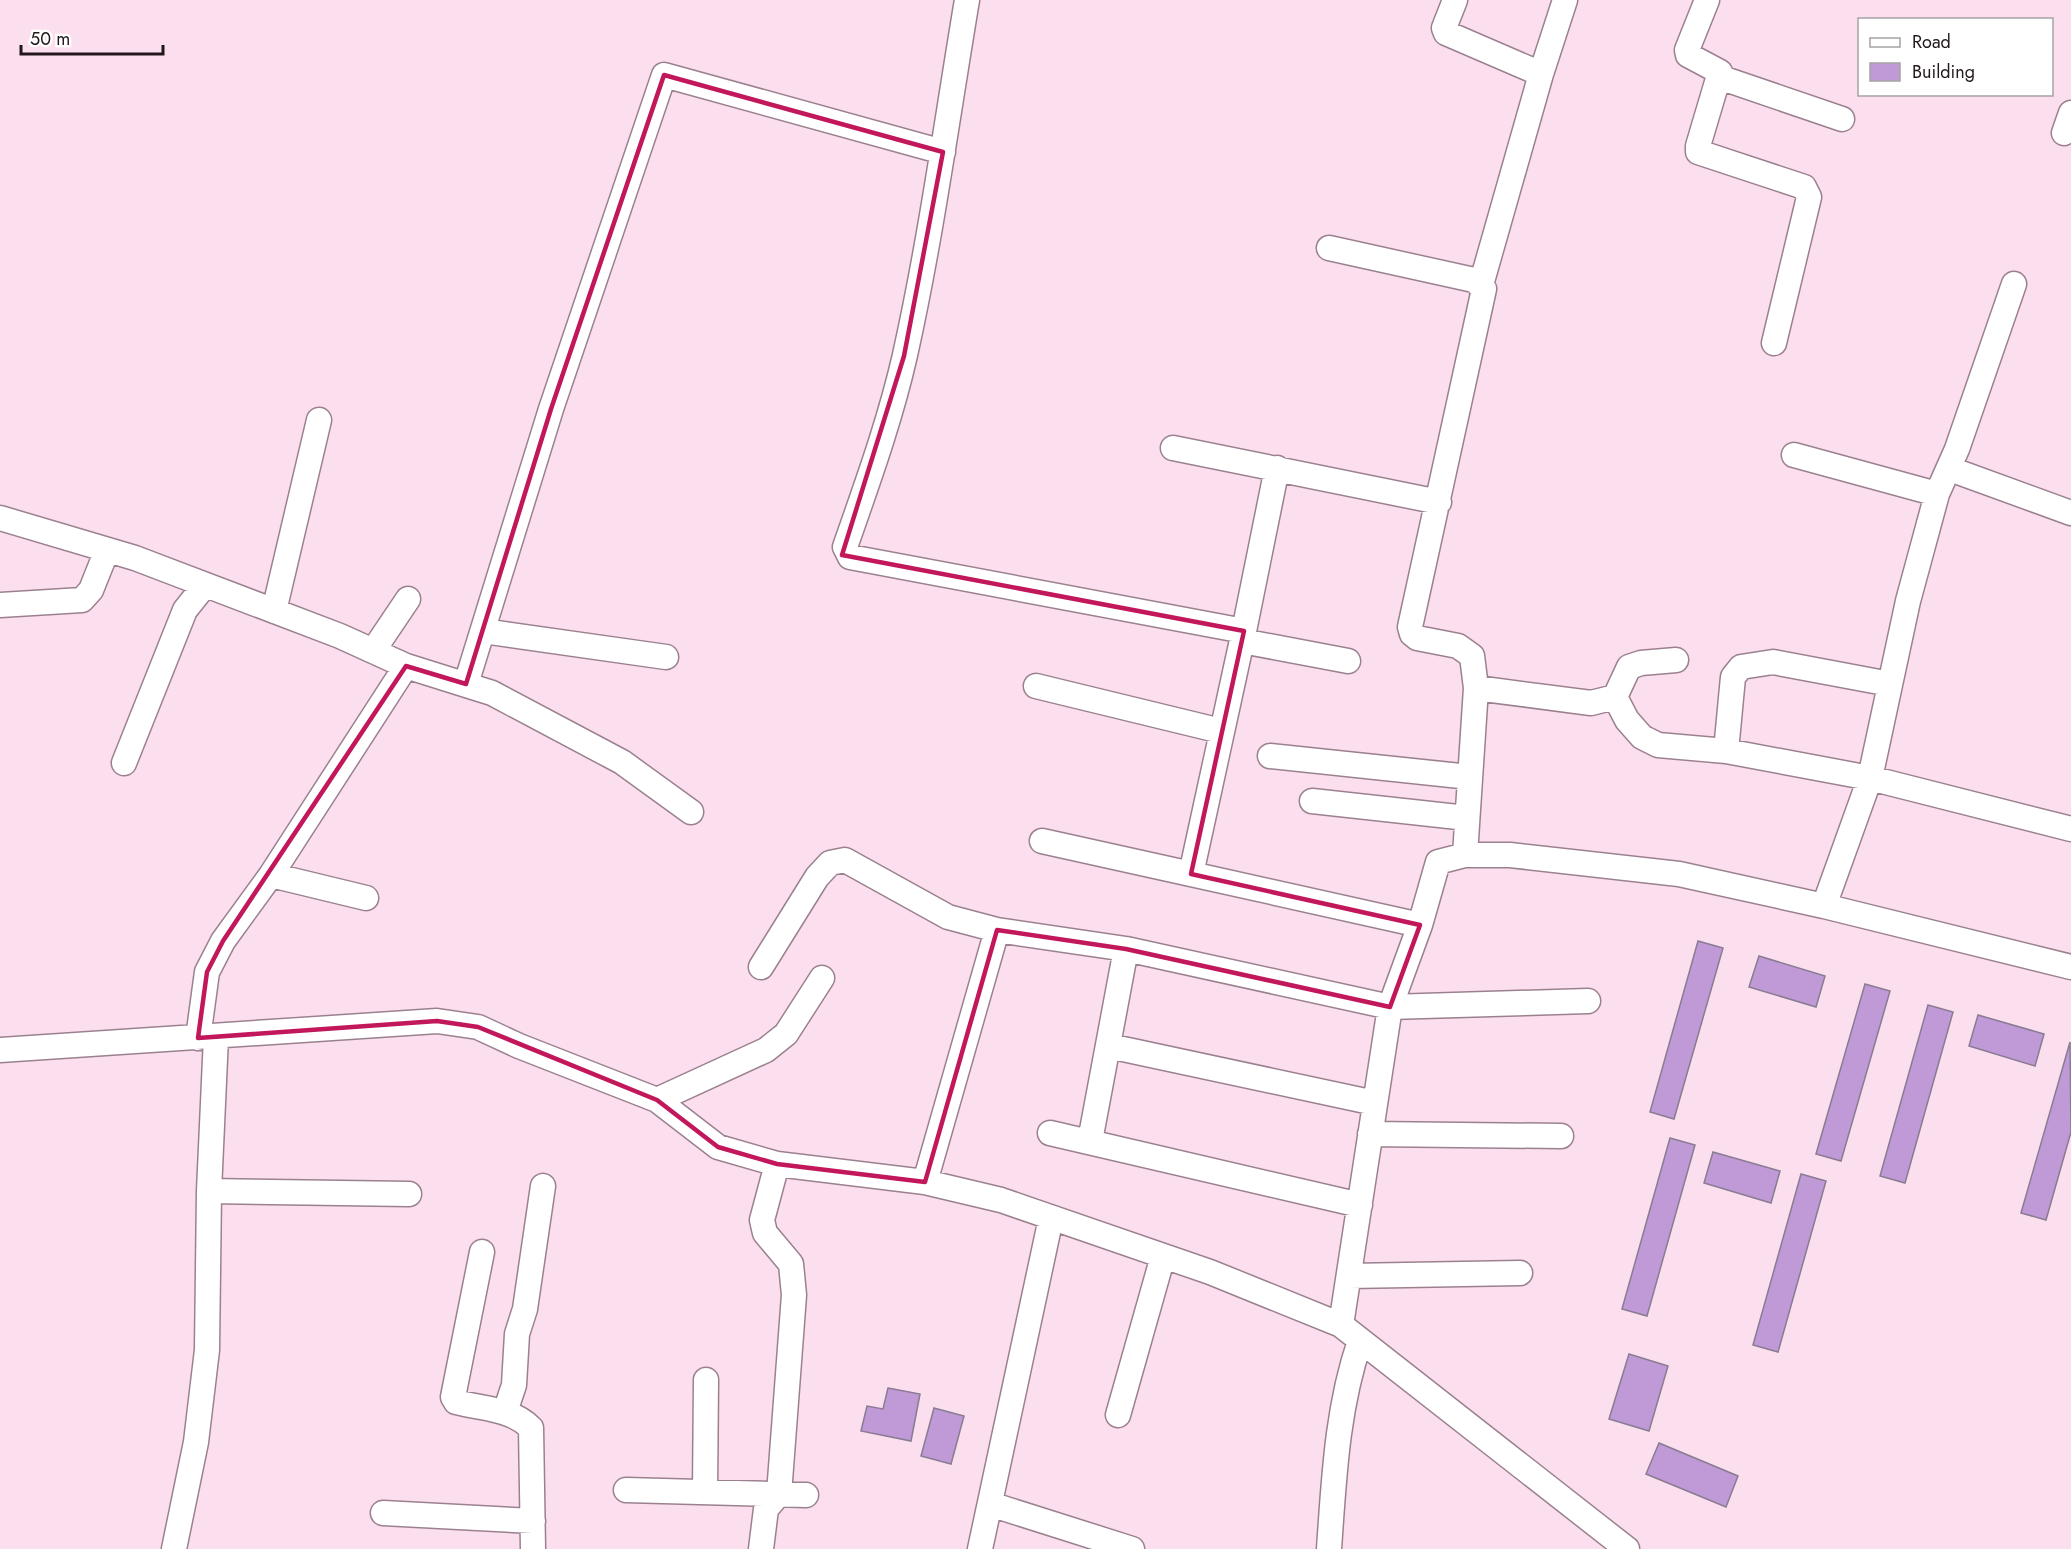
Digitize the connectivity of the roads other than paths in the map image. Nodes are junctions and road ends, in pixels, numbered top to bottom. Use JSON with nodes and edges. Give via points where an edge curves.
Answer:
{"nodes":[{"id":1,"x":967,"y":0,"type":"edge"},
{"id":2,"x":1455,"y":0,"type":"edge"},
{"id":3,"x":1565,"y":0,"type":"edge"},
{"id":4,"x":1707,"y":0,"type":"edge"},
{"id":5,"x":1541,"y":74,"type":"junction"},
{"id":6,"x":1719,"y":77,"type":"junction"},
{"id":7,"x":1842,"y":119,"type":"dead end"},
{"id":8,"x":943,"y":152,"type":"junction"},
{"id":9,"x":1329,"y":248,"type":"dead end"},
{"id":10,"x":2013,"y":284,"type":"dead end"},
{"id":11,"x":1481,"y":285,"type":"junction"},
{"id":12,"x":1774,"y":343,"type":"dead end"},
{"id":13,"x":320,"y":420,"type":"dead end"},
{"id":14,"x":1173,"y":448,"type":"dead end"},
{"id":15,"x":1794,"y":455,"type":"dead end"},
{"id":16,"x":1277,"y":468,"type":"junction"},
{"id":17,"x":1950,"y":469,"type":"junction"},
{"id":18,"x":1937,"y":494,"type":"junction"},
{"id":19,"x":1439,"y":501,"type":"junction"},
{"id":20,"x":2071,"y":513,"type":"edge"},
{"id":21,"x":0,"y":518,"type":"edge"},
{"id":22,"x":107,"y":550,"type":"junction"},
{"id":23,"x":205,"y":585,"type":"junction"},
{"id":24,"x":408,"y":599,"type":"dead end"},
{"id":25,"x":0,"y":605,"type":"edge"},
{"id":26,"x":274,"y":611,"type":"junction"},
{"id":27,"x":483,"y":631,"type":"junction"},
{"id":28,"x":1243,"y":636,"type":"junction"},
{"id":29,"x":373,"y":651,"type":"junction"},
{"id":30,"x":666,"y":657,"type":"dead end"},
{"id":31,"x":1676,"y":660,"type":"dead end"},
{"id":32,"x":1348,"y":661,"type":"dead end"},
{"id":33,"x":406,"y":666,"type":"junction"},
{"id":34,"x":466,"y":684,"type":"junction"},
{"id":35,"x":1890,"y":684,"type":"junction"},
{"id":36,"x":1036,"y":686,"type":"dead end"},
{"id":37,"x":1476,"y":688,"type":"junction"},
{"id":38,"x":1615,"y":697,"type":"junction"},
{"id":39,"x":1221,"y":731,"type":"junction"},
{"id":40,"x":1726,"y":751,"type":"junction"},
{"id":41,"x":1270,"y":756,"type":"dead end"},
{"id":42,"x":124,"y":763,"type":"dead end"},
{"id":43,"x":1470,"y":777,"type":"junction"},
{"id":44,"x":1869,"y":778,"type":"junction"},
{"id":45,"x":1312,"y":801,"type":"dead end"},
{"id":46,"x":691,"y":812,"type":"dead end"},
{"id":47,"x":1467,"y":818,"type":"junction"},
{"id":48,"x":2071,"y":829,"type":"edge"},
{"id":49,"x":1042,"y":841,"type":"dead end"},
{"id":50,"x":1465,"y":855,"type":"junction"},
{"id":51,"x":1191,"y":874,"type":"junction"},
{"id":52,"x":271,"y":875,"type":"junction"},
{"id":53,"x":366,"y":898,"type":"dead end"},
{"id":54,"x":1824,"y":906,"type":"junction"},
{"id":55,"x":1420,"y":925,"type":"junction"},
{"id":56,"x":997,"y":930,"type":"junction"},
{"id":57,"x":1126,"y":949,"type":"junction"},
{"id":58,"x":2071,"y":966,"type":"edge"},
{"id":59,"x":761,"y":967,"type":"dead end"},
{"id":60,"x":822,"y":978,"type":"dead end"},
{"id":61,"x":1588,"y":1001,"type":"dead end"},
{"id":62,"x":1390,"y":1007,"type":"junction"},
{"id":63,"x":207,"y":1038,"type":"junction"},
{"id":64,"x":1108,"y":1046,"type":"junction"},
{"id":65,"x":0,"y":1050,"type":"edge"},
{"id":66,"x":657,"y":1100,"type":"junction"},
{"id":67,"x":1375,"y":1103,"type":"junction"},
{"id":68,"x":1050,"y":1133,"type":"dead end"},
{"id":69,"x":1370,"y":1134,"type":"junction"},
{"id":70,"x":1561,"y":1136,"type":"dead end"},
{"id":71,"x":1090,"y":1141,"type":"junction"},
{"id":72,"x":777,"y":1164,"type":"junction"},
{"id":73,"x":925,"y":1182,"type":"junction"},
{"id":74,"x":543,"y":1186,"type":"dead end"},
{"id":75,"x":209,"y":1191,"type":"junction"},
{"id":76,"x":409,"y":1194,"type":"dead end"},
{"id":77,"x":1360,"y":1205,"type":"junction"},
{"id":78,"x":1052,"y":1218,"type":"junction"},
{"id":79,"x":482,"y":1252,"type":"dead end"},
{"id":80,"x":1163,"y":1256,"type":"junction"},
{"id":81,"x":1520,"y":1274,"type":"dead end"},
{"id":82,"x":1349,"y":1276,"type":"junction"},
{"id":83,"x":1341,"y":1325,"type":"junction"},
{"id":84,"x":1360,"y":1341,"type":"junction"},
{"id":85,"x":706,"y":1380,"type":"dead end"},
{"id":86,"x":505,"y":1412,"type":"junction"},
{"id":87,"x":1118,"y":1415,"type":"dead end"},
{"id":88,"x":626,"y":1490,"type":"dead end"},
{"id":89,"x":705,"y":1492,"type":"junction"},
{"id":90,"x":779,"y":1494,"type":"junction"},
{"id":91,"x":806,"y":1495,"type":"dead end"},
{"id":92,"x":990,"y":1504,"type":"junction"},
{"id":93,"x":383,"y":1513,"type":"dead end"},
{"id":94,"x":533,"y":1521,"type":"junction"},
{"id":95,"x":174,"y":1549,"type":"edge"},
{"id":96,"x":533,"y":1549,"type":"edge"},
{"id":97,"x":760,"y":1549,"type":"edge"},
{"id":98,"x":980,"y":1549,"type":"edge"},
{"id":99,"x":1132,"y":1549,"type":"edge"},
{"id":100,"x":1329,"y":1549,"type":"edge"},
{"id":101,"x":1627,"y":1549,"type":"edge"}],
"edges":[{"from":1,"to":8,"type":"street"},
{"from":2,"to":5,"type":"street","via":[[1444,28],[1446,33]]},
{"from":3,"to":5,"type":"street"},
{"from":4,"to":6,"type":"street","via":[[1688,43],[1688,55],[1717,69]]},
{"from":5,"to":11,"type":"street"},
{"from":6,"to":7,"type":"street"},
{"from":6,"to":12,"type":"street","via":[[1698,152],[1804,187],[1809,197]]},
{"from":8,"to":27,"type":"street","via":[[664,75],[551,409]]},
{"from":8,"to":28,"type":"street","via":[[904,356],[846,552],[850,557]]},
{"from":9,"to":11,"type":"street","via":[[1474,280]]},
{"from":10,"to":17,"type":"street"},
{"from":11,"to":19,"type":"street","via":[[1484,295]]},
{"from":13,"to":26,"type":"street"},
{"from":14,"to":16,"type":"street"},
{"from":15,"to":18,"type":"street"},
{"from":16,"to":19,"type":"street"},
{"from":16,"to":28,"type":"street"},
{"from":17,"to":18,"type":"street"},
{"from":17,"to":20,"type":"street"},
{"from":18,"to":35,"type":"street"},
{"from":19,"to":37,"type":"street","via":[[1410,627],[1417,638],[1468,651]]},
{"from":21,"to":22,"type":"street"},
{"from":22,"to":23,"type":"street"},
{"from":22,"to":25,"type":"street","via":[[91,590],[82,600]]},
{"from":23,"to":26,"type":"street"},
{"from":23,"to":42,"type":"street","via":[[185,610]]},
{"from":24,"to":29,"type":"street"},
{"from":26,"to":29,"type":"street"},
{"from":27,"to":30,"type":"street"},
{"from":27,"to":34,"type":"street"},
{"from":28,"to":32,"type":"street"},
{"from":28,"to":39,"type":"street"},
{"from":29,"to":33,"type":"street"},
{"from":31,"to":38,"type":"street","via":[[1629,667]]},
{"from":33,"to":34,"type":"street"},
{"from":33,"to":52,"type":"street"},
{"from":34,"to":46,"type":"street","via":[[492,693],[622,762]]},
{"from":35,"to":40,"type":"street","via":[[1773,662],[1741,667],[1733,677]]},
{"from":35,"to":44,"type":"street"},
{"from":36,"to":39,"type":"street"},
{"from":37,"to":38,"type":"street","via":[[1591,703]]},
{"from":37,"to":43,"type":"street"},
{"from":38,"to":40,"type":"street","via":[[1627,720],[1642,736],[1658,745]]},
{"from":39,"to":51,"type":"street"},
{"from":40,"to":44,"type":"street"},
{"from":41,"to":43,"type":"street"},
{"from":43,"to":47,"type":"street"},
{"from":44,"to":48,"type":"street"},
{"from":44,"to":54,"type":"street"},
{"from":45,"to":47,"type":"street"},
{"from":47,"to":50,"type":"street"},
{"from":49,"to":51,"type":"street"},
{"from":50,"to":54,"type":"street","via":[[1510,855],[1679,874]]},
{"from":50,"to":55,"type":"street","via":[[1438,862]]},
{"from":51,"to":55,"type":"street"},
{"from":52,"to":53,"type":"street"},
{"from":52,"to":63,"type":"street","via":[[223,941],[207,972]]},
{"from":54,"to":58,"type":"street"},
{"from":55,"to":62,"type":"street"},
{"from":56,"to":57,"type":"street"},
{"from":56,"to":59,"type":"street","via":[[948,917],[845,860],[830,862]]},
{"from":56,"to":73,"type":"street"},
{"from":57,"to":62,"type":"street"},
{"from":57,"to":64,"type":"street"},
{"from":60,"to":66,"type":"street","via":[[786,1034],[766,1050]]},
{"from":61,"to":62,"type":"street"},
{"from":62,"to":67,"type":"street"},
{"from":63,"to":65,"type":"street"},
{"from":63,"to":66,"type":"street","via":[[437,1021],[478,1027]]},
{"from":63,"to":75,"type":"street"},
{"from":64,"to":67,"type":"street"},
{"from":64,"to":71,"type":"street"},
{"from":66,"to":72,"type":"street","via":[[718,1147]]},
{"from":67,"to":69,"type":"street"},
{"from":68,"to":71,"type":"street"},
{"from":69,"to":70,"type":"street"},
{"from":69,"to":77,"type":"street"},
{"from":71,"to":77,"type":"street"},
{"from":72,"to":73,"type":"street"},
{"from":72,"to":90,"type":"street","via":[[762,1220],[765,1233],[791,1264],[794,1295]]},
{"from":73,"to":78,"type":"street","via":[[1001,1200]]},
{"from":74,"to":86,"type":"street","via":[[525,1309],[517,1334],[514,1385]]},
{"from":75,"to":76,"type":"street"},
{"from":75,"to":95,"type":"street","via":[[207,1350],[196,1442]]},
{"from":77,"to":82,"type":"street"},
{"from":78,"to":80,"type":"street"},
{"from":78,"to":92,"type":"street"},
{"from":79,"to":86,"type":"street","via":[[453,1397],[456,1402]]},
{"from":80,"to":83,"type":"street"},
{"from":80,"to":87,"type":"street"},
{"from":81,"to":82,"type":"street"},
{"from":82,"to":83,"type":"street"},
{"from":83,"to":84,"type":"street"},
{"from":84,"to":100,"type":"street","via":[[1340,1417]]},
{"from":84,"to":101,"type":"street"},
{"from":85,"to":89,"type":"street"},
{"from":86,"to":94,"type":"street","via":[[531,1428]]},
{"from":88,"to":89,"type":"street"},
{"from":89,"to":90,"type":"street"},
{"from":90,"to":91,"type":"street"},
{"from":90,"to":97,"type":"street","via":[[766,1509]]},
{"from":92,"to":98,"type":"street"},
{"from":92,"to":99,"type":"street"},
{"from":93,"to":94,"type":"street"},
{"from":94,"to":96,"type":"street"}]}
